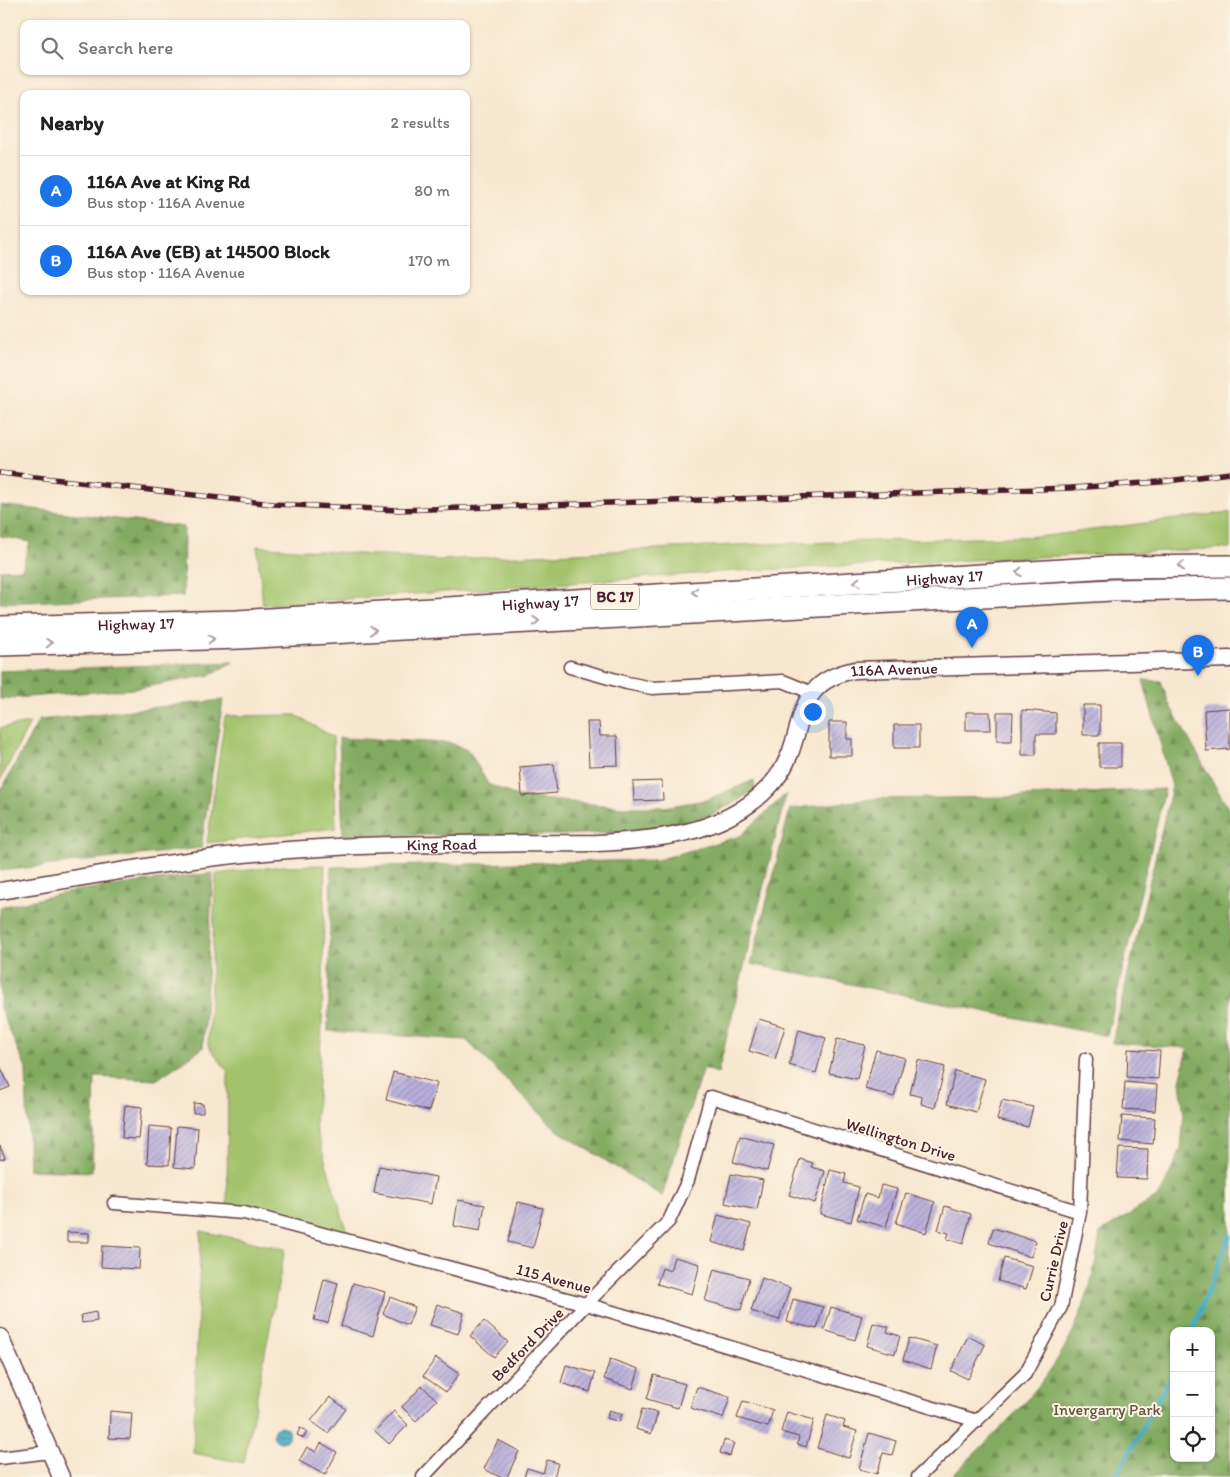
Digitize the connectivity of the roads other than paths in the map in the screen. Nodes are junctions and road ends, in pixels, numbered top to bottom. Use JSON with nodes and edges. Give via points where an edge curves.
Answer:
{"nodes":[{"id":1,"x":1230,"y":566,"type":"edge"},
{"id":2,"x":1230,"y":588,"type":"edge"},
{"id":3,"x":0,"y":627,"type":"edge"},
{"id":4,"x":0,"y":644,"type":"edge"},
{"id":5,"x":1230,"y":658,"type":"edge"},
{"id":6,"x":570,"y":667,"type":"dead end"},
{"id":7,"x":810,"y":692,"type":"junction"},
{"id":8,"x":0,"y":891,"type":"edge"},
{"id":9,"x":1086,"y":1060,"type":"dead end"},
{"id":10,"x":711,"y":1097,"type":"joint"},
{"id":11,"x":114,"y":1203,"type":"dead end"},
{"id":12,"x":1080,"y":1212,"type":"junction"},
{"id":13,"x":586,"y":1304,"type":"junction"},
{"id":14,"x":0,"y":1337,"type":"edge"},
{"id":15,"x":977,"y":1421,"type":"junction"},
{"id":16,"x":50,"y":1452,"type":"junction"},
{"id":17,"x":0,"y":1458,"type":"edge"},
{"id":18,"x":61,"y":1477,"type":"edge"},
{"id":19,"x":423,"y":1477,"type":"edge"},
{"id":20,"x":918,"y":1477,"type":"edge"}],
"edges":[{"from":1,"to":3,"type":"highway","name":"Highway 17","number":"BC 17","one_way":true,"via":[[1111,567],[237,621]]},
{"from":4,"to":2,"type":"highway","name":"Highway 17","number":"BC 17","one_way":true,"via":[[240,638],[1112,590]]},
{"from":5,"to":7,"type":"street","name":"116A Avenue","via":[[854,670],[837,674]]},
{"from":6,"to":7,"type":"street","via":[[652,688],[783,682]]},
{"from":7,"to":8,"type":"street","name":"King Road","via":[[788,760],[770,785],[734,814],[681,833],[625,842],[289,850],[98,873]]},
{"from":9,"to":12,"type":"street","name":"Currie Drive"},
{"from":10,"to":12,"type":"street","name":"Wellington Drive"},
{"from":10,"to":13,"type":"street","name":"Bedford Drive","via":[[688,1180],[669,1221]]},
{"from":11,"to":13,"type":"street","name":"115 Avenue","via":[[244,1212]]},
{"from":12,"to":15,"type":"street","name":"Currie Drive","via":[[1061,1308],[1025,1374]]},
{"from":13,"to":15,"type":"street","name":"115 Avenue"},
{"from":13,"to":19,"type":"street","name":"Bedford Drive"},
{"from":14,"to":16,"type":"street"},
{"from":15,"to":20,"type":"street","name":"Currie Drive"},
{"from":16,"to":17,"type":"street"},
{"from":16,"to":18,"type":"street"}]}
